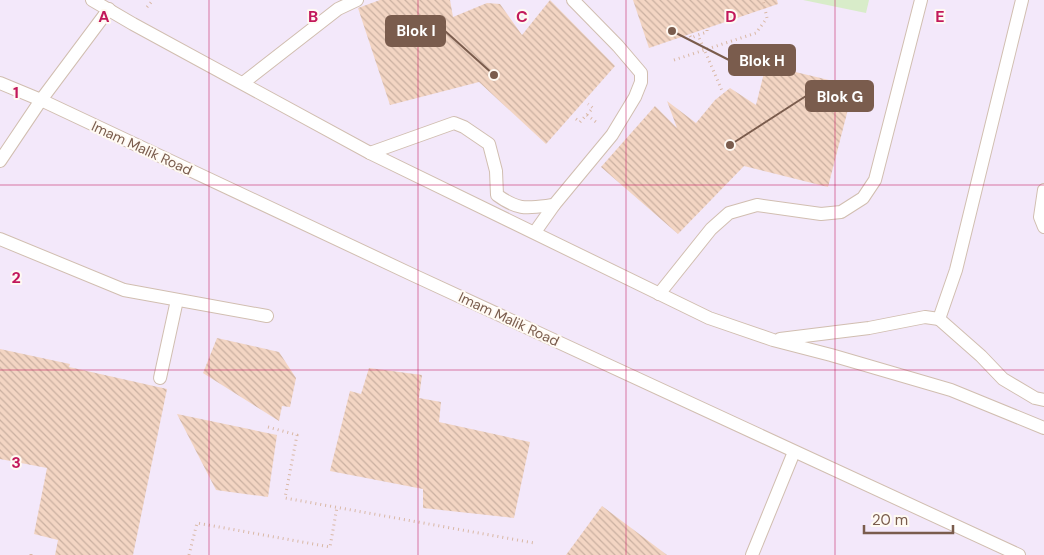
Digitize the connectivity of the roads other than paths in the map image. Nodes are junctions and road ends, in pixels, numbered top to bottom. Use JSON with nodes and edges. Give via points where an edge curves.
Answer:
{"nodes":[{"id":1,"x":92,"y":0,"type":"edge"},
{"id":2,"x":357,"y":0,"type":"edge"},
{"id":3,"x":574,"y":0,"type":"edge"},
{"id":4,"x":921,"y":0,"type":"edge"},
{"id":5,"x":1022,"y":0,"type":"edge"},
{"id":6,"x":109,"y":9,"type":"junction"},
{"id":7,"x":0,"y":83,"type":"edge"},
{"id":8,"x":243,"y":83,"type":"junction"},
{"id":9,"x":41,"y":100,"type":"junction"},
{"id":10,"x":370,"y":153,"type":"junction"},
{"id":11,"x":0,"y":161,"type":"edge"},
{"id":12,"x":1044,"y":188,"type":"edge"},
{"id":13,"x":554,"y":205,"type":"junction"},
{"id":14,"x":1044,"y":227,"type":"edge"},
{"id":15,"x":535,"y":232,"type":"junction"},
{"id":16,"x":0,"y":239,"type":"edge"},
{"id":17,"x":659,"y":294,"type":"junction"},
{"id":18,"x":177,"y":300,"type":"junction"},
{"id":19,"x":267,"y":316,"type":"dead end"},
{"id":20,"x":939,"y":319,"type":"junction"},
{"id":21,"x":772,"y":340,"type":"junction"},
{"id":22,"x":160,"y":378,"type":"dead end"},
{"id":23,"x":1044,"y":400,"type":"edge"},
{"id":24,"x":1044,"y":428,"type":"edge"},
{"id":25,"x":794,"y":452,"type":"junction"},
{"id":26,"x":752,"y":555,"type":"edge"},
{"id":27,"x":1019,"y":555,"type":"edge"}],
"edges":[{"from":1,"to":6,"type":"lane"},
{"from":2,"to":8,"type":"lane","via":[[338,9]]},
{"from":3,"to":13,"type":"lane","via":[[641,73],[641,82],[612,135]]},
{"from":4,"to":17,"type":"lane","via":[[874,180],[862,198],[840,212],[820,214],[756,204],[729,213],[711,229]]},
{"from":5,"to":20,"type":"lane","via":[[956,270]]},
{"from":6,"to":8,"type":"lane"},
{"from":6,"to":9,"type":"lane"},
{"from":7,"to":9,"type":"lane","name":"Imam Malik Road"},
{"from":8,"to":10,"type":"lane"},
{"from":9,"to":11,"type":"lane"},
{"from":9,"to":25,"type":"lane","name":"Imam Malik Road"},
{"from":10,"to":13,"type":"lane","via":[[454,123],[489,144],[496,171],[497,195],[511,205],[526,209]]},
{"from":10,"to":15,"type":"lane"},
{"from":12,"to":14,"type":"lane","via":[[1040,217]]},
{"from":13,"to":15,"type":"lane"},
{"from":15,"to":17,"type":"lane"},
{"from":16,"to":18,"type":"lane","via":[[124,290]]},
{"from":17,"to":21,"type":"lane","via":[[709,318]]},
{"from":18,"to":19,"type":"lane"},
{"from":18,"to":22,"type":"lane"},
{"from":20,"to":21,"type":"lane","via":[[925,317],[869,328]]},
{"from":20,"to":23,"type":"lane","via":[[1003,379]]},
{"from":21,"to":24,"type":"lane","via":[[950,390]]},
{"from":25,"to":26,"type":"lane"},
{"from":25,"to":27,"type":"lane","name":"Imam Malik Road"}]}
